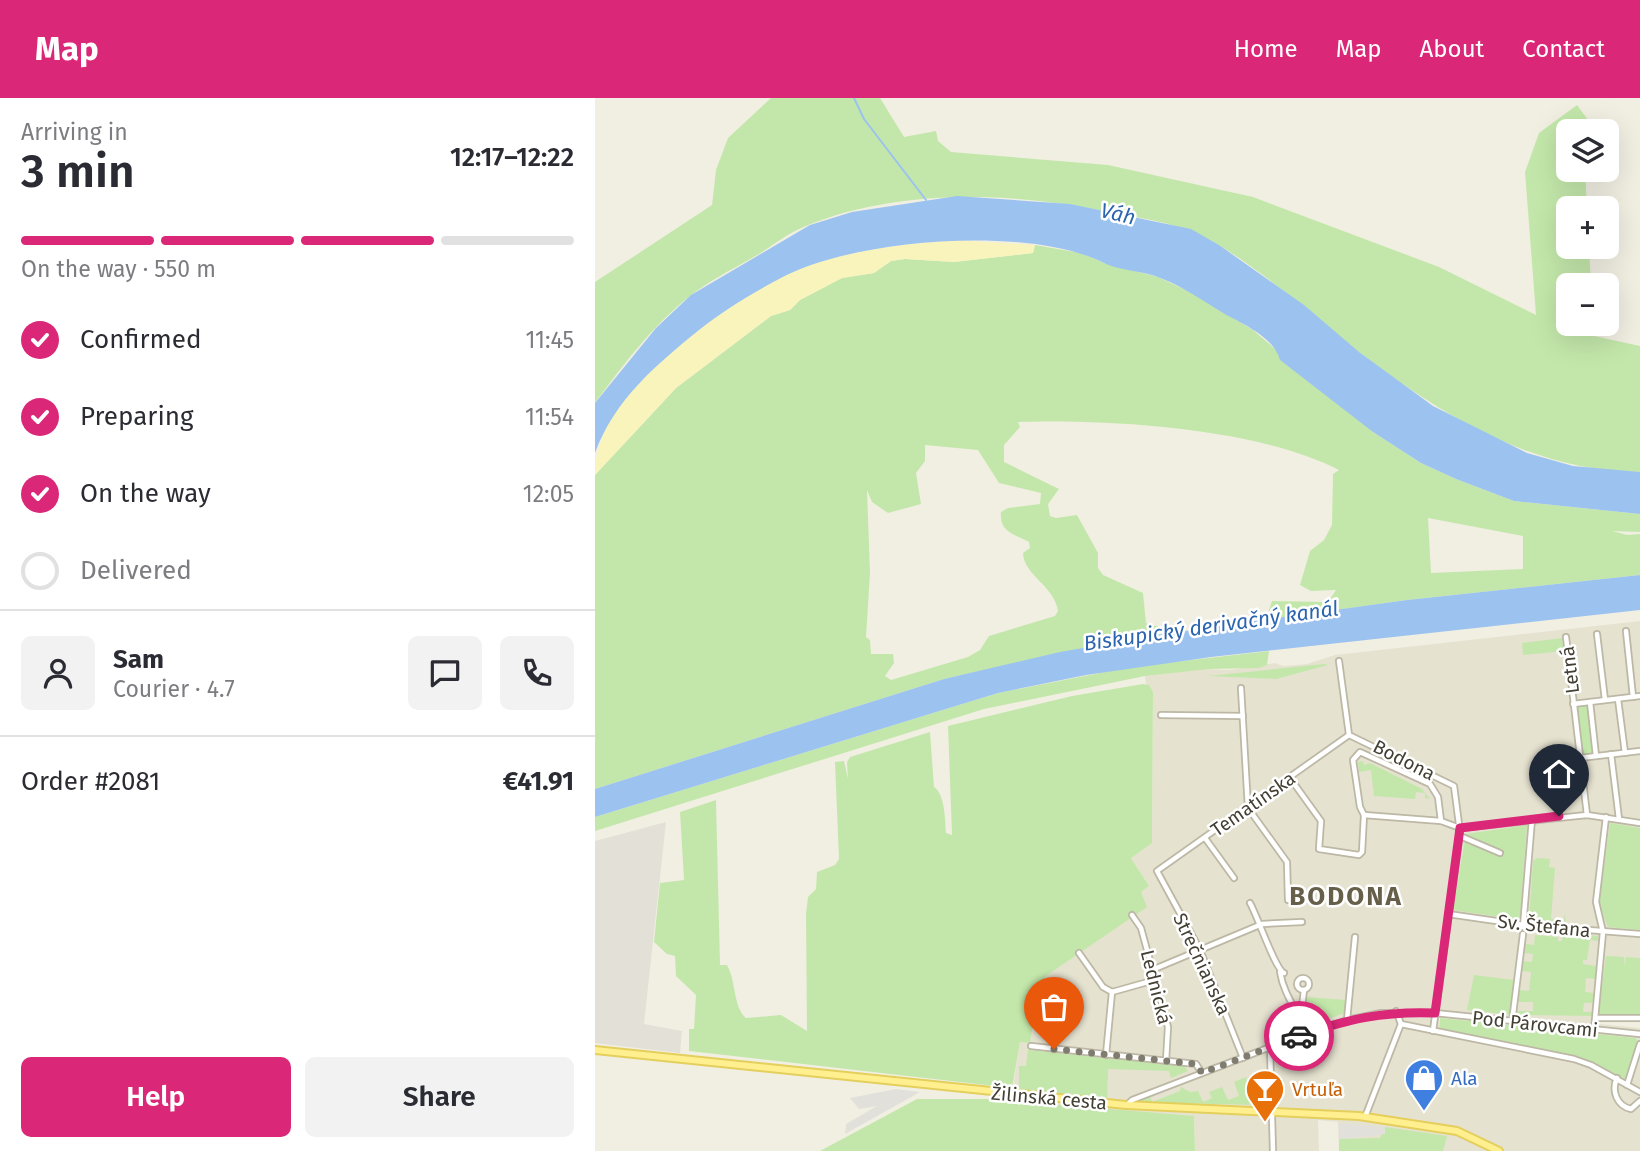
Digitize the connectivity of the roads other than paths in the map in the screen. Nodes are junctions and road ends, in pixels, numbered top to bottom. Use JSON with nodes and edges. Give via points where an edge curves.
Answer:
{"nodes":[{"id":1,"x":1626,"y":631,"type":"dead end"},
{"id":2,"x":1597,"y":634,"type":"dead end"},
{"id":3,"x":1566,"y":637,"type":"dead end"},
{"id":4,"x":1339,"y":661,"type":"dead end"},
{"id":5,"x":1241,"y":688,"type":"dead end"},
{"id":6,"x":1640,"y":696,"type":"edge"},
{"id":7,"x":1633,"y":697,"type":"junction"},
{"id":8,"x":1618,"y":699,"type":"junction"},
{"id":9,"x":1605,"y":700,"type":"junction"},
{"id":10,"x":1590,"y":702,"type":"junction"},
{"id":11,"x":1573,"y":704,"type":"junction"},
{"id":12,"x":1161,"y":715,"type":"dead end"},
{"id":13,"x":1243,"y":716,"type":"junction"},
{"id":14,"x":1349,"y":735,"type":"junction"},
{"id":15,"x":1640,"y":751,"type":"edge"},
{"id":16,"x":1625,"y":752,"type":"junction"},
{"id":17,"x":1611,"y":754,"type":"junction"},
{"id":18,"x":1596,"y":756,"type":"junction"},
{"id":19,"x":1397,"y":757,"type":"junction"},
{"id":20,"x":1580,"y":758,"type":"junction"},
{"id":21,"x":1393,"y":765,"type":"junction"},
{"id":22,"x":1290,"y":778,"type":"junction"},
{"id":23,"x":1248,"y":808,"type":"junction"},
{"id":24,"x":1364,"y":815,"type":"junction"},
{"id":25,"x":1587,"y":815,"type":"junction"},
{"id":26,"x":1606,"y":817,"type":"junction"},
{"id":27,"x":1532,"y":819,"type":"junction"},
{"id":28,"x":1619,"y":819,"type":"junction"},
{"id":29,"x":1441,"y":821,"type":"junction"},
{"id":30,"x":1640,"y":822,"type":"edge"},
{"id":31,"x":1460,"y":828,"type":"junction"},
{"id":32,"x":1459,"y":836,"type":"junction"},
{"id":33,"x":1206,"y":838,"type":"junction"},
{"id":34,"x":1500,"y":853,"type":"dead end"},
{"id":35,"x":1157,"y":872,"type":"joint"},
{"id":36,"x":1234,"y":878,"type":"dead end"},
{"id":37,"x":1289,"y":901,"type":"dead end"},
{"id":38,"x":1250,"y":903,"type":"dead end"},
{"id":39,"x":1448,"y":914,"type":"junction"},
{"id":40,"x":1132,"y":915,"type":"dead end"},
{"id":41,"x":1302,"y":922,"type":"dead end"},
{"id":42,"x":1262,"y":924,"type":"junction"},
{"id":43,"x":1523,"y":929,"type":"junction"},
{"id":44,"x":1604,"y":932,"type":"junction"},
{"id":45,"x":1640,"y":934,"type":"edge"},
{"id":46,"x":1355,"y":937,"type":"dead end"},
{"id":47,"x":1200,"y":950,"type":"junction"},
{"id":48,"x":1079,"y":953,"type":"dead end"},
{"id":49,"x":1152,"y":970,"type":"junction"},
{"id":50,"x":1155,"y":980,"type":"junction"},
{"id":51,"x":1060,"y":986,"type":"dead end"},
{"id":52,"x":1304,"y":990,"type":"dead end"},
{"id":53,"x":1112,"y":992,"type":"junction"},
{"id":54,"x":1396,"y":1011,"type":"junction"},
{"id":55,"x":1435,"y":1013,"type":"junction"},
{"id":56,"x":1300,"y":1016,"type":"junction"},
{"id":57,"x":1596,"y":1018,"type":"junction"},
{"id":58,"x":1640,"y":1018,"type":"edge"},
{"id":59,"x":1347,"y":1020,"type":"junction"},
{"id":60,"x":1512,"y":1022,"type":"junction"},
{"id":61,"x":1401,"y":1024,"type":"junction"},
{"id":62,"x":1594,"y":1030,"type":"junction"},
{"id":63,"x":1433,"y":1031,"type":"junction"},
{"id":64,"x":1307,"y":1033,"type":"junction"},
{"id":65,"x":1640,"y":1034,"type":"edge"},
{"id":66,"x":1640,"y":1044,"type":"edge"},
{"id":67,"x":1031,"y":1046,"type":"dead end"},
{"id":68,"x":1270,"y":1048,"type":"junction"},
{"id":69,"x":1054,"y":1049,"type":"junction"},
{"id":70,"x":595,"y":1050,"type":"edge"},
{"id":71,"x":1106,"y":1055,"type":"junction"},
{"id":72,"x":1243,"y":1058,"type":"junction"},
{"id":73,"x":1166,"y":1061,"type":"junction"},
{"id":74,"x":1202,"y":1073,"type":"junction"},
{"id":75,"x":1616,"y":1078,"type":"junction"},
{"id":76,"x":1627,"y":1085,"type":"junction"},
{"id":77,"x":1640,"y":1092,"type":"edge"},
{"id":78,"x":1640,"y":1101,"type":"edge"},
{"id":79,"x":1126,"y":1105,"type":"junction"},
{"id":80,"x":1271,"y":1111,"type":"junction"},
{"id":81,"x":1364,"y":1117,"type":"junction"},
{"id":82,"x":1272,"y":1151,"type":"edge"},
{"id":83,"x":1499,"y":1151,"type":"edge"}],
"edges":[{"from":1,"to":7,"type":"street"},
{"from":2,"to":9,"type":"street","name":"Letná"},
{"from":3,"to":11,"type":"street","name":"Letná"},
{"from":4,"to":14,"type":"street","name":"Bodona"},
{"from":5,"to":13,"type":"street"},
{"from":6,"to":7,"type":"street","name":"Letná"},
{"from":7,"to":8,"type":"street","name":"Letná"},
{"from":8,"to":9,"type":"street","name":"Letná"},
{"from":8,"to":16,"type":"street"},
{"from":9,"to":10,"type":"street","name":"Letná"},
{"from":10,"to":11,"type":"street","name":"Letná"},
{"from":10,"to":18,"type":"street","name":"Letná"},
{"from":11,"to":20,"type":"street","name":"Letná"},
{"from":12,"to":13,"type":"street"},
{"from":13,"to":23,"type":"street"},
{"from":14,"to":19,"type":"street","name":"Bodona"},
{"from":14,"to":22,"type":"street","name":"Tematínska"},
{"from":15,"to":16,"type":"street"},
{"from":16,"to":17,"type":"street"},
{"from":17,"to":18,"type":"street"},
{"from":17,"to":28,"type":"street"},
{"from":18,"to":20,"type":"street"},
{"from":19,"to":21,"type":"street"},
{"from":19,"to":31,"type":"street","name":"Bodona","via":[[1454,786]]},
{"from":20,"to":25,"type":"street","name":"Letná"},
{"from":21,"to":24,"type":"street","via":[[1363,751],[1355,755]]},
{"from":21,"to":29,"type":"street","via":[[1430,784],[1439,797]]},
{"from":22,"to":23,"type":"street","name":"Tematínska"},
{"from":22,"to":24,"type":"street","via":[[1321,821],[1319,849],[1359,855]]},
{"from":23,"to":33,"type":"street","name":"Tematínska"},
{"from":23,"to":37,"type":"street","via":[[1287,862]]},
{"from":24,"to":29,"type":"street"},
{"from":25,"to":26,"type":"street"},
{"from":25,"to":27,"type":"street"},
{"from":26,"to":28,"type":"street"},
{"from":26,"to":44,"type":"street","via":[[1596,901]]},
{"from":27,"to":31,"type":"street"},
{"from":27,"to":43,"type":"street"},
{"from":28,"to":30,"type":"street"},
{"from":29,"to":31,"type":"street"},
{"from":31,"to":32,"type":"street","name":"Bodona"},
{"from":32,"to":34,"type":"street"},
{"from":32,"to":39,"type":"street","name":"Bodona"},
{"from":33,"to":35,"type":"street","name":"Tematínska"},
{"from":33,"to":36,"type":"street"},
{"from":35,"to":47,"type":"street","name":"Strečnianska"},
{"from":38,"to":42,"type":"street"},
{"from":39,"to":43,"type":"street","name":"Sv. Štefana"},
{"from":39,"to":55,"type":"street","name":"Bodona"},
{"from":40,"to":49,"type":"street","name":"Lednická","via":[[1141,928]]},
{"from":41,"to":42,"type":"street"},
{"from":42,"to":47,"type":"street"},
{"from":42,"to":56,"type":"street","via":[[1282,973],[1285,997]]},
{"from":43,"to":44,"type":"street","name":"Sv. Štefana"},
{"from":43,"to":60,"type":"street"},
{"from":44,"to":45,"type":"street","name":"Sv. Štefana"},
{"from":44,"to":57,"type":"street"},
{"from":46,"to":59,"type":"street"},
{"from":47,"to":49,"type":"street"},
{"from":47,"to":72,"type":"street","name":"Strečnianska"},
{"from":48,"to":53,"type":"street","via":[[1103,987]]},
{"from":49,"to":50,"type":"street","name":"Lednická"},
{"from":50,"to":53,"type":"street"},
{"from":50,"to":73,"type":"street","name":"Lednická","via":[[1168,1027]]},
{"from":51,"to":69,"type":"street"},
{"from":52,"to":56,"type":"street"},
{"from":53,"to":71,"type":"street"},
{"from":54,"to":55,"type":"street","name":"Pod Párovcami"},
{"from":54,"to":59,"type":"street","name":"Pod Párovcami"},
{"from":54,"to":61,"type":"street"},
{"from":55,"to":60,"type":"street","name":"Pod Párovcami"},
{"from":55,"to":63,"type":"street","name":"Bodona"},
{"from":56,"to":64,"type":"street"},
{"from":57,"to":58,"type":"street"},
{"from":57,"to":62,"type":"street"},
{"from":59,"to":64,"type":"street","name":"Pod Párovcami"},
{"from":60,"to":62,"type":"street","name":"Pod Párovcami"},
{"from":61,"to":63,"type":"street"},
{"from":61,"to":81,"type":"street"},
{"from":62,"to":65,"type":"street","name":"Pod Párovcami"},
{"from":63,"to":75,"type":"street","via":[[1574,1059]]},
{"from":64,"to":68,"type":"street","name":"Pod Párovcami"},
{"from":66,"to":76,"type":"street"},
{"from":67,"to":69,"type":"street"},
{"from":68,"to":72,"type":"street","name":"Pod Párovcami"},
{"from":68,"to":80,"type":"street"},
{"from":69,"to":71,"type":"street"},
{"from":70,"to":79,"type":"main road","name":"Žilinská cesta"},
{"from":71,"to":73,"type":"street"},
{"from":72,"to":74,"type":"street","name":"Pod Párovcami"},
{"from":73,"to":74,"type":"street","via":[[1196,1064]]},
{"from":74,"to":79,"type":"street","name":"Pod Párovcami"},
{"from":75,"to":76,"type":"street"},
{"from":75,"to":78,"type":"street","via":[[1614,1091],[1621,1104],[1631,1109]]},
{"from":76,"to":77,"type":"street"},
{"from":79,"to":80,"type":"main road","name":"Žilinská cesta"},
{"from":80,"to":81,"type":"main road","name":"Žilinská cesta"},
{"from":80,"to":82,"type":"street"},
{"from":81,"to":83,"type":"main road","name":"Žilinská cesta","via":[[1457,1131]]}]}
